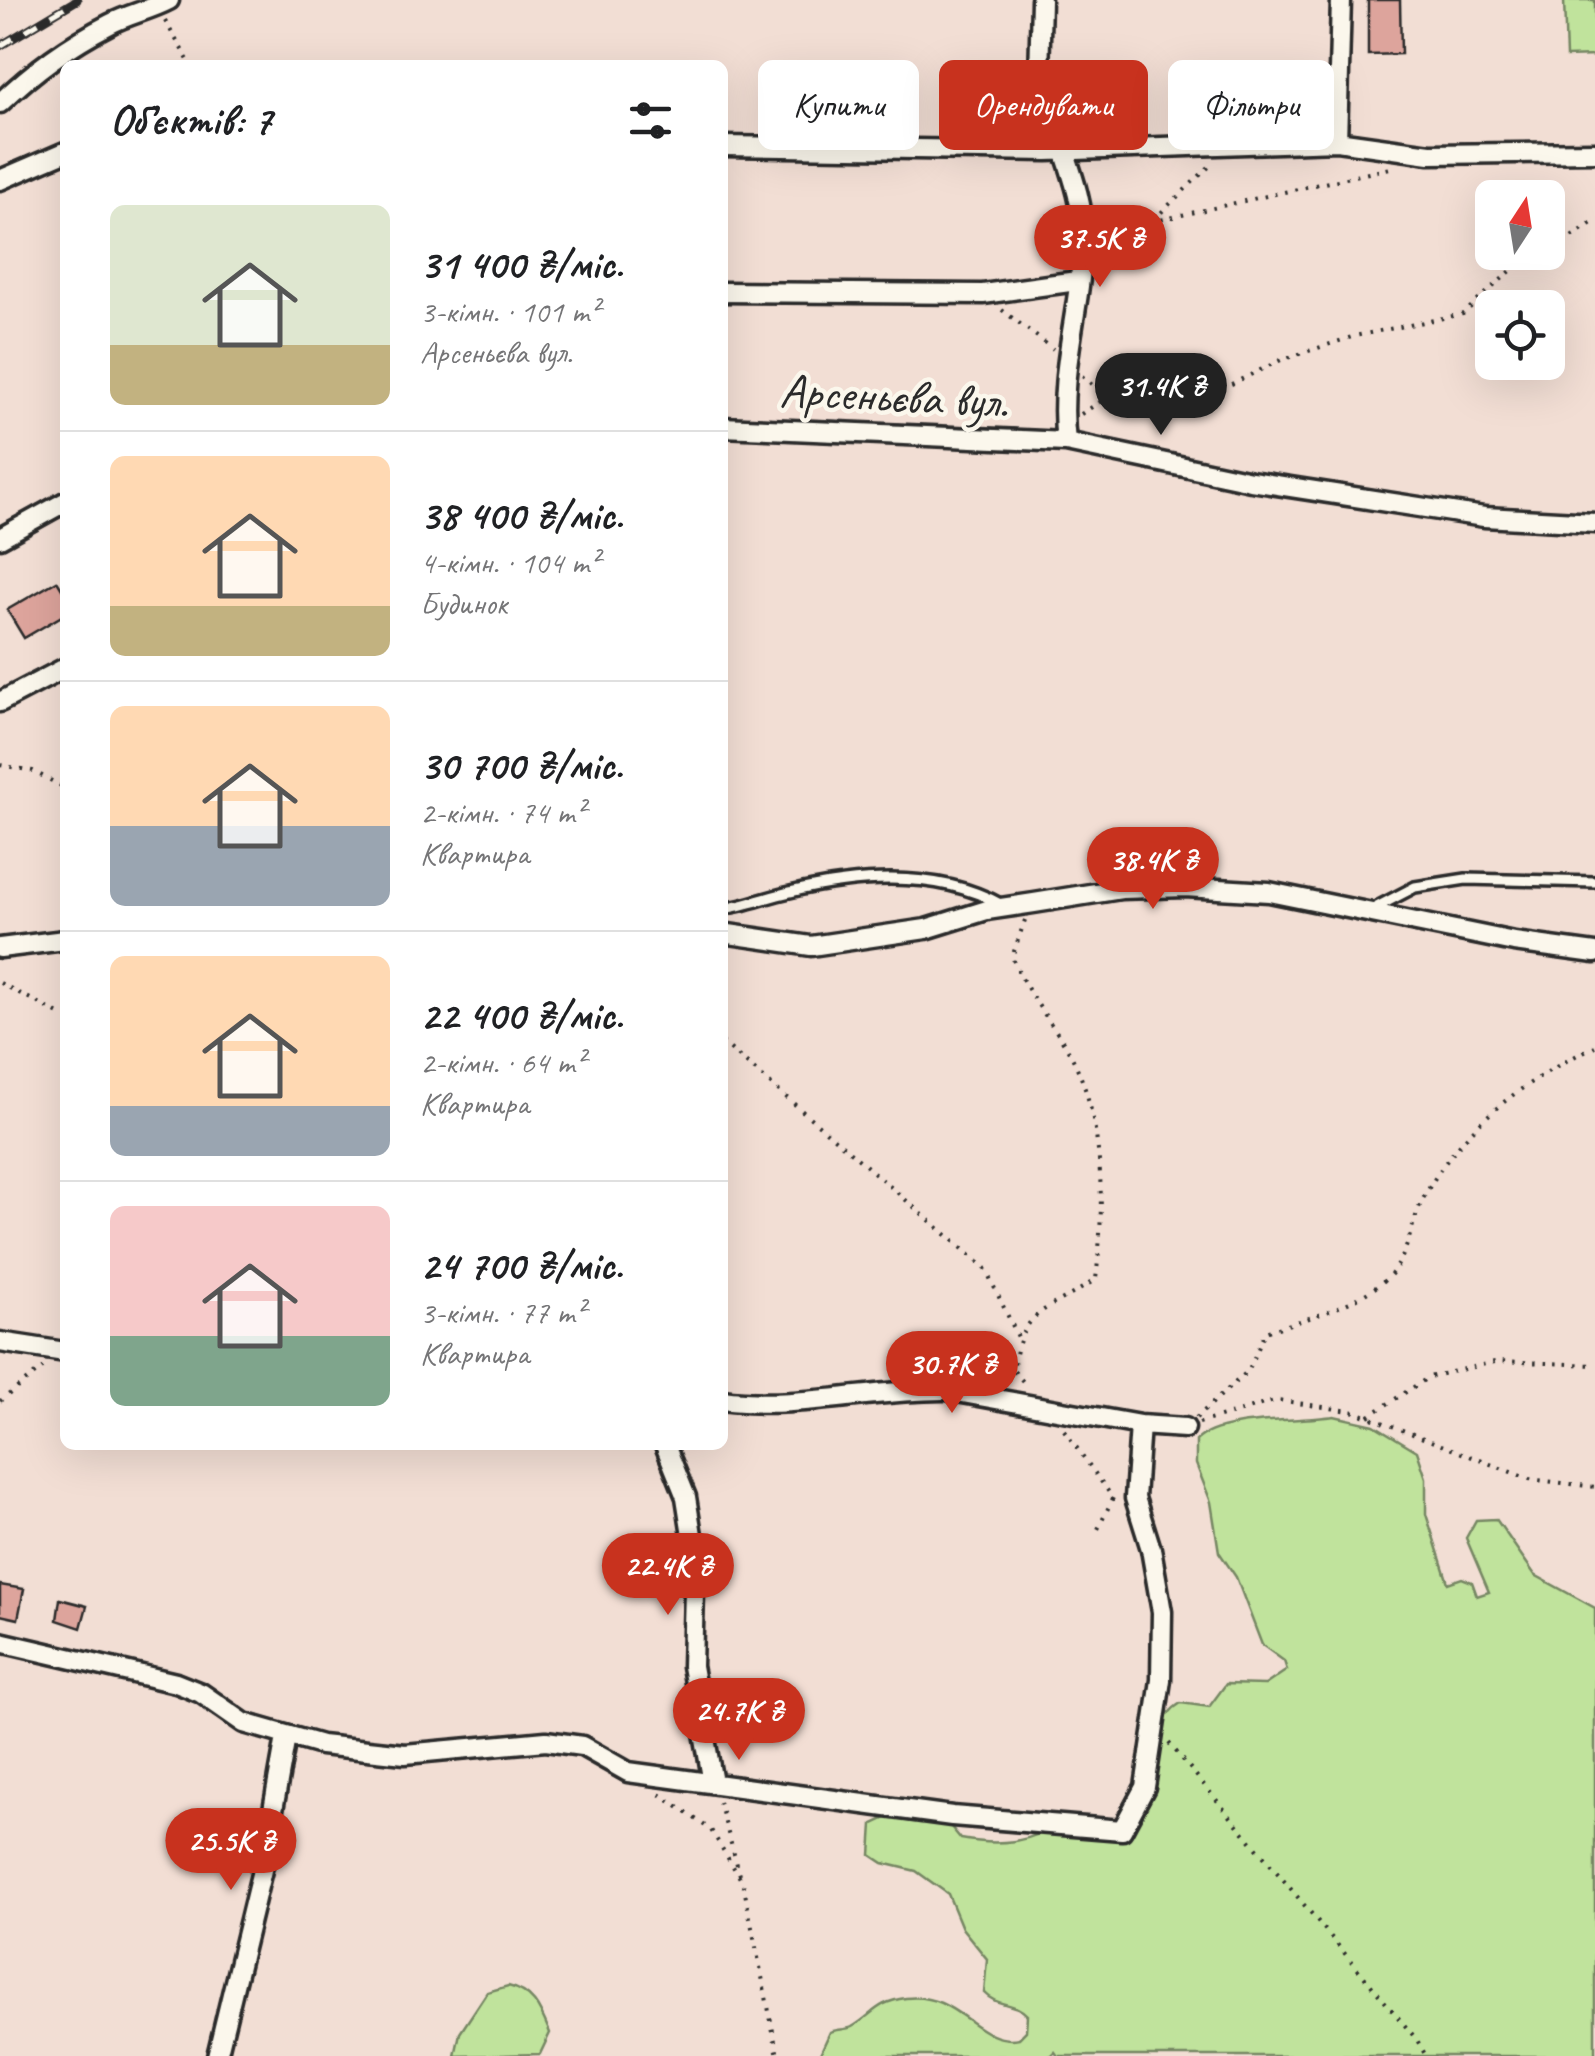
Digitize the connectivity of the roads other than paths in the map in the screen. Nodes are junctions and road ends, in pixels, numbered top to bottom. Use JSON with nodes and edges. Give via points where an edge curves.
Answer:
{"nodes":[{"id":1,"x":1041,"y":0,"type":"edge"},
{"id":2,"x":1341,"y":0,"type":"edge"},
{"id":3,"x":163,"y":3,"type":"edge"},
{"id":4,"x":1039,"y":60,"type":"edge"},
{"id":5,"x":0,"y":103,"type":"edge"},
{"id":6,"x":1338,"y":140,"type":"junction"},
{"id":7,"x":728,"y":146,"type":"edge"},
{"id":8,"x":1148,"y":146,"type":"edge"},
{"id":9,"x":939,"y":149,"type":"edge"},
{"id":10,"x":1056,"y":150,"type":"edge"},
{"id":11,"x":1595,"y":152,"type":"edge"},
{"id":12,"x":60,"y":154,"type":"edge"},
{"id":13,"x":0,"y":180,"type":"edge"},
{"id":14,"x":1076,"y":281,"type":"junction"},
{"id":15,"x":728,"y":292,"type":"edge"},
{"id":16,"x":728,"y":427,"type":"edge"},
{"id":17,"x":1065,"y":433,"type":"junction"},
{"id":18,"x":60,"y":505,"type":"edge"},
{"id":19,"x":1595,"y":523,"type":"edge"},
{"id":20,"x":0,"y":538,"type":"edge"},
{"id":21,"x":60,"y":671,"type":"edge"},
{"id":22,"x":0,"y":702,"type":"edge"},
{"id":23,"x":1595,"y":882,"type":"edge"},
{"id":24,"x":728,"y":907,"type":"edge"},
{"id":25,"x":1006,"y":908,"type":"junction"},
{"id":26,"x":1368,"y":911,"type":"junction"},
{"id":27,"x":728,"y":933,"type":"edge"},
{"id":28,"x":60,"y":941,"type":"edge"},
{"id":29,"x":0,"y":948,"type":"edge"},
{"id":30,"x":1595,"y":953,"type":"edge"},
{"id":31,"x":0,"y":1342,"type":"edge"},
{"id":32,"x":58,"y":1358,"type":"edge"},
{"id":33,"x":728,"y":1401,"type":"edge"},
{"id":34,"x":1140,"y":1425,"type":"junction"},
{"id":35,"x":1185,"y":1428,"type":"road end"},
{"id":36,"x":667,"y":1450,"type":"edge"},
{"id":37,"x":0,"y":1642,"type":"edge"},
{"id":38,"x":286,"y":1737,"type":"junction"},
{"id":39,"x":714,"y":1783,"type":"junction"},
{"id":40,"x":217,"y":2056,"type":"edge"}],
"edges":[{"from":1,"to":4,"type":"street"},
{"from":2,"to":6,"type":"street"},
{"from":3,"to":5,"type":"street","via":[[69,48]]},
{"from":6,"to":8,"type":"street"},
{"from":6,"to":11,"type":"street","via":[[1430,154]]},
{"from":7,"to":9,"type":"street"},
{"from":10,"to":14,"type":"street","via":[[1078,191],[1083,233]]},
{"from":12,"to":13,"type":"street"},
{"from":14,"to":15,"type":"street","via":[[982,294]]},
{"from":14,"to":17,"type":"street","via":[[1064,360]]},
{"from":16,"to":17,"type":"street","name":"Арсеньєва вул."},
{"from":17,"to":19,"type":"street","name":"Арсеньєва вул.","via":[[1251,481],[1484,517]]},
{"from":18,"to":20,"type":"street"},
{"from":21,"to":22,"type":"street"},
{"from":23,"to":26,"type":"lane","via":[[1466,879],[1415,887]]},
{"from":24,"to":25,"type":"lane","via":[[792,891],[888,880],[946,882]]},
{"from":25,"to":26,"type":"street","via":[[1121,889],[1185,887],[1268,892]]},
{"from":25,"to":27,"type":"street","via":[[926,929],[811,946]]},
{"from":26,"to":30,"type":"street"},
{"from":28,"to":29,"type":"street"},
{"from":31,"to":32,"type":"street"},
{"from":33,"to":34,"type":"street","via":[[834,1402],[946,1390]]},
{"from":34,"to":35,"type":"street"},
{"from":34,"to":39,"type":"street","via":[[1135,1498],[1162,1612],[1157,1728],[1145,1787],[1122,1830],[952,1816]]},
{"from":36,"to":39,"type":"street","via":[[686,1497],[695,1554],[692,1666]]},
{"from":37,"to":38,"type":"street","via":[[176,1683],[244,1722]]},
{"from":38,"to":39,"type":"street","via":[[405,1754],[546,1741],[582,1746],[628,1772]]},
{"from":38,"to":40,"type":"street"}]}
